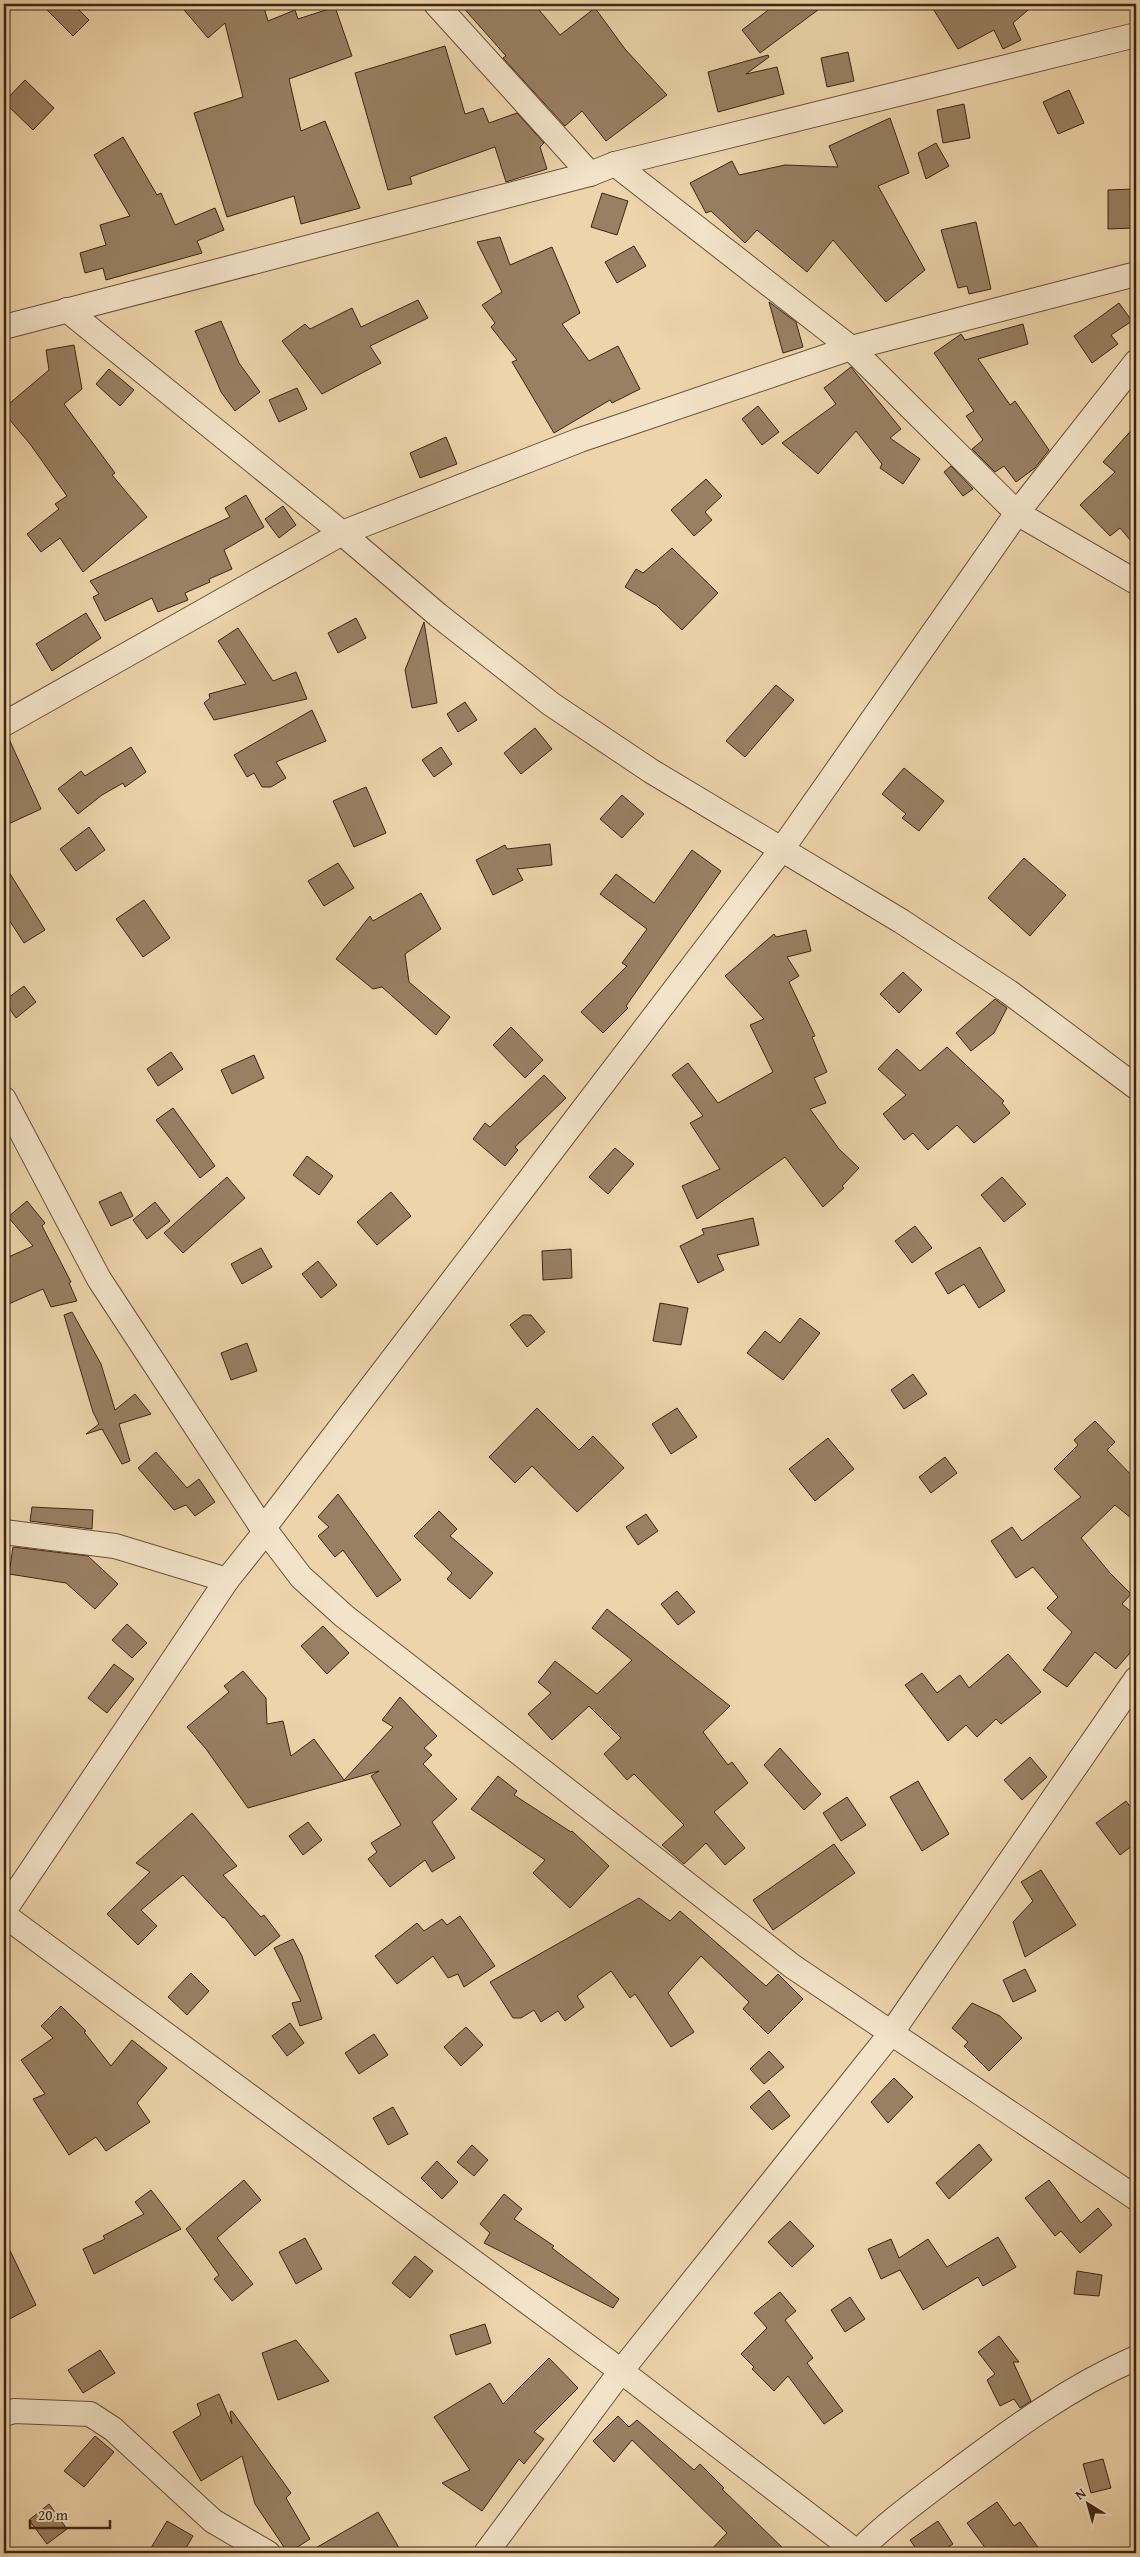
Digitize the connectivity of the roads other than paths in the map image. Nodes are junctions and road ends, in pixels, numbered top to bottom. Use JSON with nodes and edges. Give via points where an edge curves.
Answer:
{"nodes":[{"id":1,"x":436,"y":4,"type":"edge"},
{"id":2,"x":1136,"y":35,"type":"edge"},
{"id":3,"x":615,"y":164,"type":"junction"},
{"id":4,"x":590,"y":174,"type":"junction"},
{"id":5,"x":1136,"y":274,"type":"edge"},
{"id":6,"x":67,"y":310,"type":"junction"},
{"id":7,"x":7,"y":330,"type":"edge"},
{"id":8,"x":852,"y":348,"type":"junction"},
{"id":9,"x":1136,"y":362,"type":"edge"},
{"id":10,"x":1017,"y":513,"type":"junction"},
{"id":11,"x":342,"y":533,"type":"junction"},
{"id":12,"x":1136,"y":582,"type":"edge"},
{"id":13,"x":4,"y":724,"type":"edge"},
{"id":14,"x":782,"y":849,"type":"junction"},
{"id":15,"x":1136,"y":1086,"type":"edge"},
{"id":16,"x":4,"y":1099,"type":"edge"},
{"id":17,"x":265,"y":1530,"type":"junction"},
{"id":18,"x":4,"y":1532,"type":"edge"},
{"id":19,"x":227,"y":1580,"type":"junction"},
{"id":20,"x":1136,"y":1679,"type":"edge"},
{"id":21,"x":4,"y":1911,"type":"edge"},
{"id":22,"x":4,"y":1915,"type":"edge"},
{"id":23,"x":892,"y":2032,"type":"junction"},
{"id":24,"x":1136,"y":2198,"type":"edge"},
{"id":25,"x":1136,"y":2358,"type":"edge"},
{"id":26,"x":621,"y":2371,"type":"junction"},
{"id":27,"x":4,"y":2414,"type":"edge"},
{"id":28,"x":268,"y":2553,"type":"edge"},
{"id":29,"x":486,"y":2553,"type":"edge"},
{"id":30,"x":857,"y":2553,"type":"edge"}],
"edges":[{"from":1,"to":4,"type":"street"},
{"from":2,"to":3,"type":"street"},
{"from":3,"to":4,"type":"street"},
{"from":3,"to":8,"type":"street"},
{"from":4,"to":6,"type":"street"},
{"from":5,"to":8,"type":"street"},
{"from":6,"to":7,"type":"street"},
{"from":6,"to":11,"type":"street"},
{"from":8,"to":10,"type":"street"},
{"from":8,"to":11,"type":"street","via":[[580,440]]},
{"from":9,"to":10,"type":"street"},
{"from":10,"to":12,"type":"street"},
{"from":10,"to":14,"type":"street"},
{"from":11,"to":13,"type":"street"},
{"from":11,"to":14,"type":"street","via":[[438,615],[551,704],[651,771]]},
{"from":14,"to":15,"type":"street","via":[[901,921],[1009,992]]},
{"from":14,"to":17,"type":"street"},
{"from":16,"to":17,"type":"street","via":[[99,1279]]},
{"from":17,"to":19,"type":"street"},
{"from":17,"to":23,"type":"street","via":[[301,1577],[344,1616],[792,1966]]},
{"from":18,"to":19,"type":"street","via":[[115,1546]]},
{"from":19,"to":21,"type":"street"},
{"from":20,"to":23,"type":"street"},
{"from":22,"to":26,"type":"street"},
{"from":23,"to":24,"type":"street"},
{"from":23,"to":26,"type":"street"},
{"from":25,"to":30,"type":"street","via":[[1095,2376],[1012,2429],[885,2524]]},
{"from":26,"to":29,"type":"street"},
{"from":26,"to":30,"type":"street"},
{"from":27,"to":28,"type":"street","via":[[90,2414],[113,2429],[213,2521]]}]}
